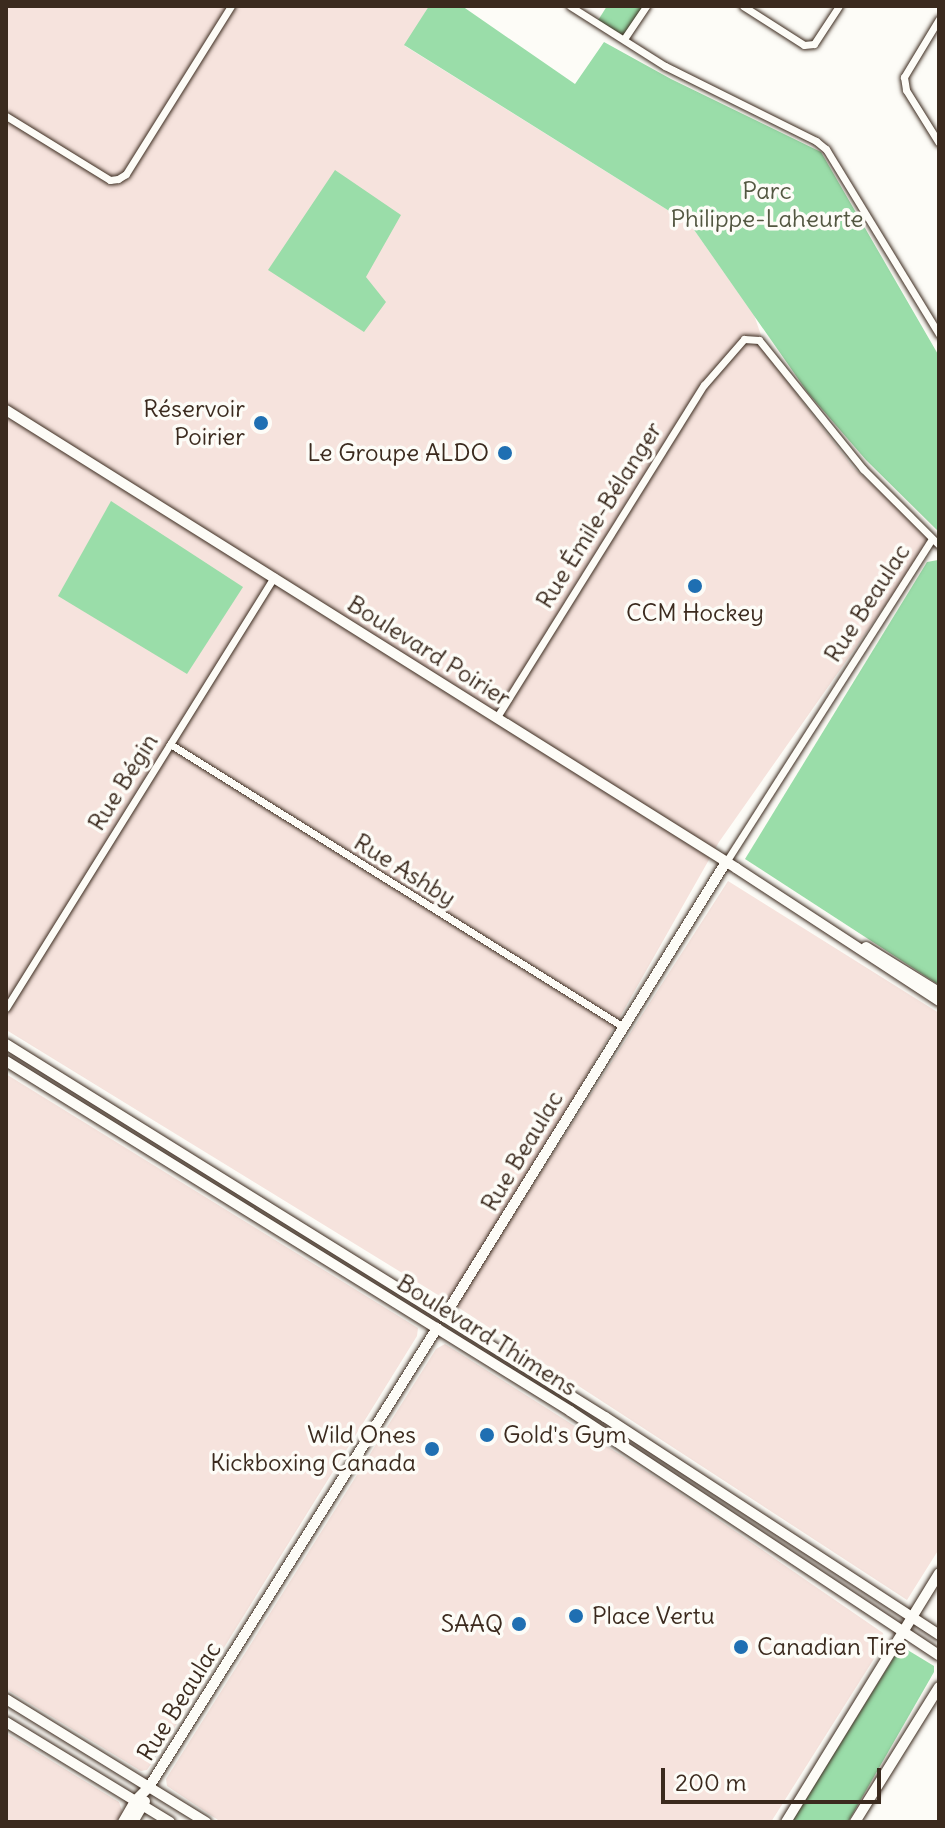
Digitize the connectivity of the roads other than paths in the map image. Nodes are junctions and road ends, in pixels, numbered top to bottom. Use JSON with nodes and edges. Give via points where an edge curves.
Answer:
{"nodes":[{"id":1,"x":231,"y":6,"type":"edge"},
{"id":2,"x":570,"y":6,"type":"edge"},
{"id":3,"x":646,"y":6,"type":"edge"},
{"id":4,"x":743,"y":6,"type":"edge"},
{"id":5,"x":839,"y":6,"type":"edge"},
{"id":6,"x":939,"y":19,"type":"edge"},
{"id":7,"x":624,"y":39,"type":"junction"},
{"id":8,"x":6,"y":116,"type":"edge"},
{"id":9,"x":939,"y":143,"type":"edge"},
{"id":10,"x":939,"y":334,"type":"edge"},
{"id":11,"x":6,"y":410,"type":"edge"},
{"id":12,"x":932,"y":539,"type":"junction"},
{"id":13,"x":939,"y":545,"type":"edge"},
{"id":14,"x":274,"y":577,"type":"junction"},
{"id":15,"x":497,"y":717,"type":"junction"},
{"id":16,"x":170,"y":744,"type":"junction"},
{"id":17,"x":726,"y":862,"type":"junction"},
{"id":18,"x":829,"y":927,"type":"junction"},
{"id":19,"x":939,"y":992,"type":"edge"},
{"id":20,"x":939,"y":1001,"type":"edge"},
{"id":21,"x":6,"y":1008,"type":"edge"},
{"id":22,"x":622,"y":1026,"type":"junction"},
{"id":23,"x":6,"y":1044,"type":"edge"},
{"id":24,"x":6,"y":1061,"type":"edge"},
{"id":25,"x":75,"y":1087,"type":"junction"},
{"id":26,"x":68,"y":1099,"type":"junction"},
{"id":27,"x":157,"y":1138,"type":"junction"},
{"id":28,"x":150,"y":1150,"type":"junction"},
{"id":29,"x":444,"y":1317,"type":"junction"},
{"id":30,"x":437,"y":1328,"type":"junction"},
{"id":31,"x":939,"y":1573,"type":"edge"},
{"id":32,"x":911,"y":1618,"type":"junction"},
{"id":33,"x":903,"y":1633,"type":"junction"},
{"id":34,"x":939,"y":1635,"type":"edge"},
{"id":35,"x":939,"y":1655,"type":"edge"},
{"id":36,"x":939,"y":1687,"type":"edge"},
{"id":37,"x":6,"y":1699,"type":"edge"},
{"id":38,"x":6,"y":1722,"type":"edge"},
{"id":39,"x":149,"y":1787,"type":"junction"},
{"id":40,"x":139,"y":1803,"type":"junction"},
{"id":41,"x":123,"y":1822,"type":"edge"},
{"id":42,"x":133,"y":1822,"type":"edge"},
{"id":43,"x":170,"y":1822,"type":"edge"},
{"id":44,"x":206,"y":1822,"type":"edge"},
{"id":45,"x":786,"y":1822,"type":"edge"},
{"id":46,"x":855,"y":1822,"type":"edge"}],
"edges":[{"from":1,"to":8,"type":"street","via":[[126,174],[110,180]]},
{"from":2,"to":7,"type":"street"},
{"from":3,"to":7,"type":"street"},
{"from":4,"to":5,"type":"street","via":[[804,45],[814,44]]},
{"from":6,"to":9,"type":"street","via":[[904,77],[906,90]]},
{"from":7,"to":10,"type":"street","via":[[665,66],[826,149]]},
{"from":11,"to":14,"type":"street","name":"Boulevard Poirier"},
{"from":12,"to":13,"type":"street"},
{"from":12,"to":15,"type":"street","name":"Rue Émile-Bélanger","via":[[821,420],[759,340],[744,339],[701,390]]},
{"from":12,"to":17,"type":"street","name":"Rue Beaulac"},
{"from":14,"to":15,"type":"street","name":"Boulevard Poirier"},
{"from":14,"to":16,"type":"street","name":"Rue Bégin"},
{"from":15,"to":17,"type":"street","name":"Boulevard Poirier"},
{"from":16,"to":21,"type":"street","name":"Rue Bégin"},
{"from":16,"to":22,"type":"street","name":"Rue Ashby"},
{"from":17,"to":18,"type":"street","name":"Boulevard Poirier"},
{"from":17,"to":22,"type":"street","name":"Rue Beaulac"},
{"from":18,"to":19,"type":"street","name":"Boulevard Poirier"},
{"from":18,"to":20,"type":"street","name":"Boulevard Poirier"},
{"from":22,"to":29,"type":"street","name":"Rue Beaulac"},
{"from":23,"to":25,"type":"street","name":"Boulevard Thimens"},
{"from":24,"to":26,"type":"street","name":"Boulevard Thimens"},
{"from":25,"to":26,"type":"street"},
{"from":25,"to":27,"type":"street","name":"Boulevard Thimens"},
{"from":26,"to":28,"type":"street","name":"Boulevard Thimens"},
{"from":27,"to":28,"type":"street"},
{"from":27,"to":29,"type":"street","name":"Boulevard Thimens"},
{"from":28,"to":30,"type":"street","name":"Boulevard Thimens"},
{"from":29,"to":30,"type":"street","name":"Rue Beaulac"},
{"from":29,"to":32,"type":"street","name":"Boulevard Thimens"},
{"from":30,"to":33,"type":"street","name":"Boulevard Thimens","via":[[616,1440]]},
{"from":30,"to":39,"type":"street","name":"Rue Beaulac"},
{"from":31,"to":32,"type":"street"},
{"from":32,"to":33,"type":"street"},
{"from":32,"to":34,"type":"street","name":"Boulevard Thimens"},
{"from":33,"to":35,"type":"street","name":"Boulevard Thimens"},
{"from":33,"to":45,"type":"street"},
{"from":36,"to":46,"type":"street"},
{"from":37,"to":39,"type":"street"},
{"from":38,"to":40,"type":"street"},
{"from":39,"to":40,"type":"street","name":"Rue Beaulac"},
{"from":39,"to":44,"type":"street"},
{"from":40,"to":41,"type":"street","name":"Rue Beaulac"},
{"from":40,"to":42,"type":"street","name":"Rue Beaulac"},
{"from":40,"to":43,"type":"street"}]}
